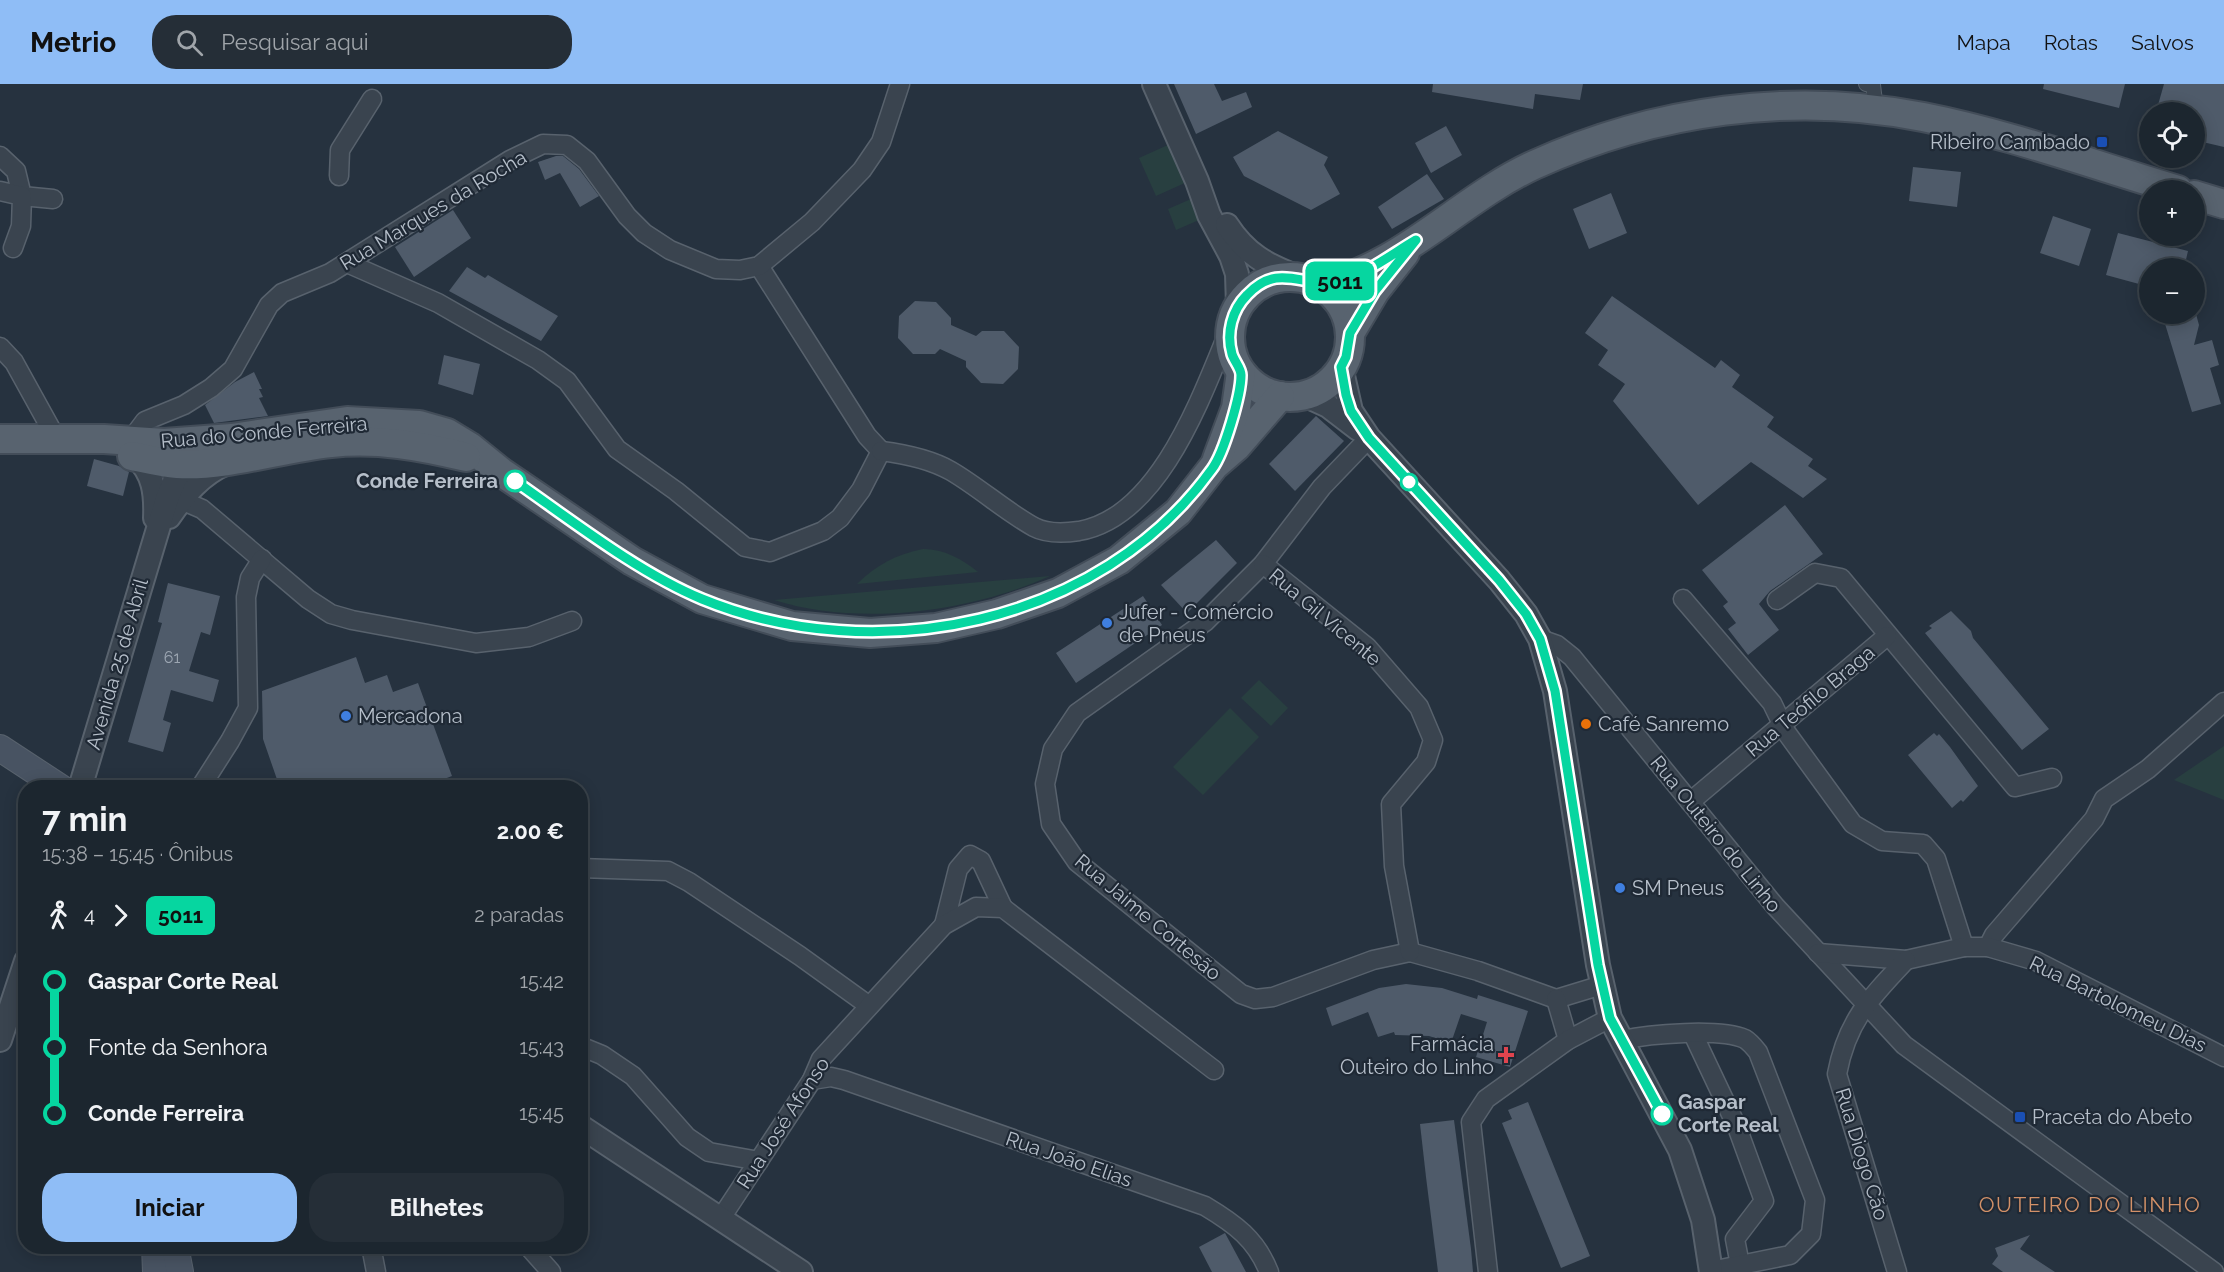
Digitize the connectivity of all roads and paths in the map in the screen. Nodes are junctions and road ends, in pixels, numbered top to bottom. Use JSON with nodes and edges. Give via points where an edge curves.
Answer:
{"nodes":[{"id":1,"x":900,"y":84,"type":"edge"},
{"id":2,"x":1154,"y":84,"type":"edge"},
{"id":3,"x":1871,"y":97,"type":"edge"},
{"id":4,"x":372,"y":99,"type":"dead end"},
{"id":5,"x":0,"y":156,"type":"edge"},
{"id":6,"x":339,"y":176,"type":"dead end"},
{"id":7,"x":2145,"y":180,"type":"edge"},
{"id":8,"x":1197,"y":181,"type":"junction"},
{"id":9,"x":0,"y":191,"type":"edge"},
{"id":10,"x":22,"y":196,"type":"junction"},
{"id":11,"x":2205,"y":198,"type":"edge"},
{"id":12,"x":53,"y":199,"type":"dead end"},
{"id":13,"x":2224,"y":204,"type":"edge"},
{"id":14,"x":1416,"y":240,"type":"junction"},
{"id":15,"x":11,"y":246,"type":"edge"},
{"id":16,"x":346,"y":263,"type":"junction"},
{"id":17,"x":759,"y":266,"type":"junction"},
{"id":18,"x":1309,"y":281,"type":"junction"},
{"id":19,"x":1234,"y":317,"type":"junction"},
{"id":20,"x":1350,"y":333,"type":"junction"},
{"id":21,"x":0,"y":347,"type":"edge"},
{"id":22,"x":1341,"y":367,"type":"junction"},
{"id":23,"x":1241,"y":372,"type":"junction"},
{"id":24,"x":1292,"y":395,"type":"junction"},
{"id":25,"x":169,"y":412,"type":"junction"},
{"id":26,"x":0,"y":438,"type":"edge"},
{"id":27,"x":1369,"y":438,"type":"junction"},
{"id":28,"x":64,"y":439,"type":"junction"},
{"id":29,"x":133,"y":449,"type":"junction"},
{"id":30,"x":881,"y":451,"type":"junction"},
{"id":31,"x":185,"y":453,"type":"junction"},
{"id":32,"x":238,"y":458,"type":"junction"},
{"id":33,"x":1214,"y":466,"type":"junction"},
{"id":34,"x":501,"y":472,"type":"junction"},
{"id":35,"x":181,"y":500,"type":"junction"},
{"id":36,"x":154,"y":541,"type":"junction"},
{"id":37,"x":262,"y":559,"type":"junction"},
{"id":38,"x":1263,"y":564,"type":"junction"},
{"id":39,"x":1683,"y":599,"type":"dead end"},
{"id":40,"x":1777,"y":600,"type":"dead end"},
{"id":41,"x":572,"y":621,"type":"dead end"},
{"id":42,"x":1887,"y":636,"type":"junction"},
{"id":43,"x":1540,"y":639,"type":"junction"},
{"id":44,"x":2224,"y":702,"type":"edge"},
{"id":45,"x":1783,"y":723,"type":"junction"},
{"id":46,"x":0,"y":748,"type":"edge"},
{"id":47,"x":2052,"y":778,"type":"dead end"},
{"id":48,"x":49,"y":780,"type":"edge"},
{"id":49,"x":82,"y":780,"type":"edge"},
{"id":50,"x":205,"y":780,"type":"edge"},
{"id":51,"x":1690,"y":802,"type":"junction"},
{"id":52,"x":588,"y":868,"type":"edge"},
{"id":53,"x":1004,"y":908,"type":"junction"},
{"id":54,"x":944,"y":925,"type":"junction"},
{"id":55,"x":1964,"y":947,"type":"junction"},
{"id":56,"x":1989,"y":947,"type":"junction"},
{"id":57,"x":1410,"y":952,"type":"junction"},
{"id":58,"x":1818,"y":952,"type":"junction"},
{"id":59,"x":1906,"y":960,"type":"junction"},
{"id":60,"x":18,"y":983,"type":"edge"},
{"id":61,"x":1602,"y":985,"type":"junction"},
{"id":62,"x":1556,"y":999,"type":"junction"},
{"id":63,"x":868,"y":1005,"type":"junction"},
{"id":64,"x":1864,"y":1005,"type":"junction"},
{"id":65,"x":1610,"y":1018,"type":"junction"},
{"id":66,"x":2,"y":1027,"type":"edge"},
{"id":67,"x":1693,"y":1034,"type":"junction"},
{"id":68,"x":1568,"y":1040,"type":"junction"},
{"id":69,"x":1623,"y":1040,"type":"junction"},
{"id":70,"x":832,"y":1048,"type":"junction"},
{"id":71,"x":588,"y":1049,"type":"edge"},
{"id":72,"x":2224,"y":1057,"type":"edge"},
{"id":73,"x":1214,"y":1070,"type":"dead end"},
{"id":74,"x":812,"y":1080,"type":"junction"},
{"id":75,"x":844,"y":1080,"type":"junction"},
{"id":76,"x":588,"y":1131,"type":"edge"},
{"id":77,"x":759,"y":1161,"type":"junction"},
{"id":78,"x":721,"y":1218,"type":"junction"},
{"id":79,"x":155,"y":1254,"type":"edge"},
{"id":80,"x":177,"y":1254,"type":"edge"},
{"id":81,"x":373,"y":1254,"type":"edge"},
{"id":82,"x":535,"y":1254,"type":"edge"},
{"id":83,"x":1740,"y":1265,"type":"junction"},
{"id":84,"x":1711,"y":1271,"type":"edge"},
{"id":85,"x":156,"y":1272,"type":"edge"},
{"id":86,"x":180,"y":1272,"type":"edge"},
{"id":87,"x":376,"y":1272,"type":"edge"},
{"id":88,"x":551,"y":1272,"type":"edge"},
{"id":89,"x":801,"y":1272,"type":"edge"},
{"id":90,"x":1269,"y":1272,"type":"edge"},
{"id":91,"x":1488,"y":1272,"type":"edge"},
{"id":92,"x":1897,"y":1272,"type":"edge"},
{"id":93,"x":2214,"y":1272,"type":"edge"}],
"edges":[{"from":1,"to":17,"type":"street","via":[[881,142],[862,170],[812,222]]},
{"from":2,"to":8,"type":"street"},
{"from":3,"to":7,"type":"main road"},
{"from":3,"to":14,"type":"main road","via":[[1742,108],[1646,124],[1535,165],[1495,185]]},
{"from":4,"to":6,"type":"street","via":[[340,150]]},
{"from":5,"to":10,"type":"street","via":[[16,171]]},
{"from":8,"to":18,"type":"street","via":[[1239,244],[1269,266]]},
{"from":8,"to":19,"type":"street","via":[[1237,274]]},
{"from":9,"to":10,"type":"street"},
{"from":10,"to":12,"type":"street"},
{"from":10,"to":15,"type":"street","via":[[21,226]]},
{"from":11,"to":13,"type":"main road"},
{"from":14,"to":18,"type":"main road","via":[[1342,280]]},
{"from":14,"to":20,"type":"main road","via":[[1375,291]]},
{"from":16,"to":17,"type":"street","name":"Rua Marques da Rocha","via":[[510,160],[543,144],[567,146],[587,161],[627,216],[670,250],[716,269]]},
{"from":16,"to":25,"type":"street","name":"Rua Marques da Rocha","via":[[282,293],[268,305],[232,369],[211,388]]},
{"from":16,"to":30,"type":"street","via":[[438,303],[560,375],[617,449],[745,548],[770,552],[823,531],[840,518],[861,490]]},
{"from":17,"to":30,"type":"street","via":[[867,436]]},
{"from":18,"to":19,"type":"main road","via":[[1286,277],[1264,282],[1246,296]]},
{"from":18,"to":20,"type":"main road","via":[[1338,301]]},
{"from":19,"to":23,"type":"main road","via":[[1231,351]]},
{"from":19,"to":30,"type":"street","via":[[1200,402],[1173,454],[1123,512],[1094,528],[1062,532],[1037,529],[951,471]]},
{"from":20,"to":22,"type":"main road"},
{"from":21,"to":28,"type":"street"},
{"from":22,"to":24,"type":"main road","via":[[1325,385]]},
{"from":22,"to":27,"type":"street","via":[[1351,411]]},
{"from":23,"to":24,"type":"main road","via":[[1259,388]]},
{"from":23,"to":33,"type":"main road","name":"Rua do Conde Ferreira","via":[[1236,408]]},
{"from":24,"to":27,"type":"street","via":[[1328,406]]},
{"from":24,"to":33,"type":"main road","name":"Rua do Conde Ferreira"},
{"from":25,"to":29,"type":"street","name":"Rua Marques da Rocha","via":[[145,422]]},
{"from":25,"to":31,"type":"street"},
{"from":26,"to":28,"type":"main road","name":"Rua do Conde Ferreira"},
{"from":27,"to":38,"type":"street","name":"Rua Jaime Cortesão","via":[[1322,487]]},
{"from":27,"to":43,"type":"street","via":[[1499,580]]},
{"from":28,"to":29,"type":"main road","name":"Rua do Conde Ferreira"},
{"from":29,"to":31,"type":"main road","name":"Rua do Conde Ferreira"},
{"from":29,"to":36,"type":"street","name":"Avenida 25 de Abril","via":[[152,477]]},
{"from":31,"to":32,"type":"main road","name":"Rua do Conde Ferreira","via":[[208,464]]},
{"from":31,"to":34,"type":"main road","name":"Rua do Conde Ferreira","via":[[316,424],[386,421],[447,433]]},
{"from":31,"to":36,"type":"street","name":"Avenida 25 de Abril"},
{"from":32,"to":34,"type":"main road","name":"Rua do Conde Ferreira","via":[[334,442],[391,441],[465,457]]},
{"from":32,"to":35,"type":"street","name":"Avenida 25 de Abril","via":[[215,468]]},
{"from":33,"to":34,"type":"main road","name":"Rua do Conde Ferreira","via":[[1178,512],[1119,561],[1058,593],[997,614],[936,628],[870,633],[792,626],[702,599],[632,561]]},
{"from":35,"to":36,"type":"street","name":"Avenida 25 de Abril"},
{"from":35,"to":37,"type":"street","via":[[202,509]]},
{"from":36,"to":49,"type":"street","name":"Avenida 25 de Abril"},
{"from":37,"to":41,"type":"street","via":[[331,614],[352,620],[476,643],[529,637]]},
{"from":37,"to":50,"type":"street","via":[[250,578],[246,597],[248,708]]},
{"from":38,"to":57,"type":"street","name":"Rua Gil Vicente","via":[[1367,647],[1419,707],[1433,740],[1426,762],[1390,804],[1394,866]]},
{"from":38,"to":57,"type":"street","name":"Rua Jaime Cortesão","via":[[1205,622],[1077,713],[1053,749],[1045,784],[1051,824],[1077,862],[1241,994],[1255,999],[1272,998],[1373,960]]},
{"from":39,"to":45,"type":"street","via":[[1772,703]]},
{"from":40,"to":42,"type":"street","via":[[1815,573],[1841,578]]},
{"from":42,"to":45,"type":"street","name":"Rua Teófilo Braga"},
{"from":42,"to":47,"type":"street","name":"Rua Teófilo Braga","via":[[2015,787]]},
{"from":43,"to":51,"type":"street","name":"Rua Outeiro do Linho","via":[[1557,645],[1572,657]]},
{"from":43,"to":61,"type":"street","via":[[1563,731]]},
{"from":44,"to":56,"type":"street","via":[[2148,769],[2104,799],[2094,819],[1994,934]]},
{"from":45,"to":51,"type":"street","name":"Rua Teófilo Braga"},
{"from":45,"to":55,"type":"street","via":[[1853,824],[1882,841],[1923,844],[1936,859]]},
{"from":46,"to":48,"type":"main road"},
{"from":51,"to":58,"type":"street","name":"Rua Outeiro do Linho","via":[[1774,906]]},
{"from":52,"to":63,"type":"street","via":[[668,872],[754,925]]},
{"from":53,"to":54,"type":"street","name":"Rua José Afonso","via":[[976,907]]},
{"from":53,"to":54,"type":"street","name":"Rua José Afonso","via":[[981,861],[970,855],[958,869]]},
{"from":53,"to":73,"type":"street","name":"Rua José Afonso"},
{"from":54,"to":63,"type":"street","name":"Rua José Afonso"},
{"from":55,"to":56,"type":"street","name":"Rua Bartolomeu Dias"},
{"from":55,"to":59,"type":"street","name":"Rua Bartolomeu Dias"},
{"from":56,"to":72,"type":"street","name":"Rua Bartolomeu Dias","via":[[2036,961]]},
{"from":57,"to":62,"type":"street"},
{"from":58,"to":59,"type":"street","name":"Rua Bartolomeu Dias"},
{"from":58,"to":64,"type":"street","name":"Rua Outeiro do Linho"},
{"from":59,"to":64,"type":"street","name":"Rua Diogo Cão"},
{"from":60,"to":66,"type":"street"},
{"from":61,"to":62,"type":"street"},
{"from":61,"to":65,"type":"street"},
{"from":62,"to":68,"type":"street"},
{"from":63,"to":70,"type":"street","name":"Rua José Afonso"},
{"from":64,"to":92,"type":"street","name":"Rua Diogo Cão","via":[[1842,1046],[1838,1074]]},
{"from":64,"to":93,"type":"street","name":"Rua Outeiro do Linho","via":[[1904,1046]]},
{"from":65,"to":68,"type":"street"},
{"from":65,"to":69,"type":"street"},
{"from":67,"to":69,"type":"street"},
{"from":67,"to":83,"type":"street","via":[[1737,1127],[1764,1201],[1735,1239]]},
{"from":67,"to":83,"type":"street","via":[[1734,1035],[1748,1040],[1758,1052],[1815,1200],[1811,1234],[1790,1255]]},
{"from":68,"to":91,"type":"street","via":[[1486,1099],[1471,1122]]},
{"from":69,"to":84,"type":"street","via":[[1690,1174]]},
{"from":70,"to":74,"type":"street","name":"Rua José Afonso","via":[[821,1059]]},
{"from":70,"to":75,"type":"street","via":[[836,1074]]},
{"from":71,"to":77,"type":"street","via":[[633,1076],[687,1137],[709,1152]]},
{"from":74,"to":75,"type":"street","name":"Rua João Elias"},
{"from":74,"to":77,"type":"street","name":"Rua José Afonso"},
{"from":75,"to":90,"type":"street","name":"Rua João Elias","via":[[1205,1206],[1249,1236]]},
{"from":76,"to":78,"type":"street"},
{"from":77,"to":78,"type":"street","name":"Rua José Afonso"},
{"from":78,"to":89,"type":"street"},
{"from":79,"to":85,"type":"main road"},
{"from":80,"to":86,"type":"main road"},
{"from":81,"to":87,"type":"street"},
{"from":82,"to":88,"type":"street"},
{"from":83,"to":84,"type":"street"}]}
